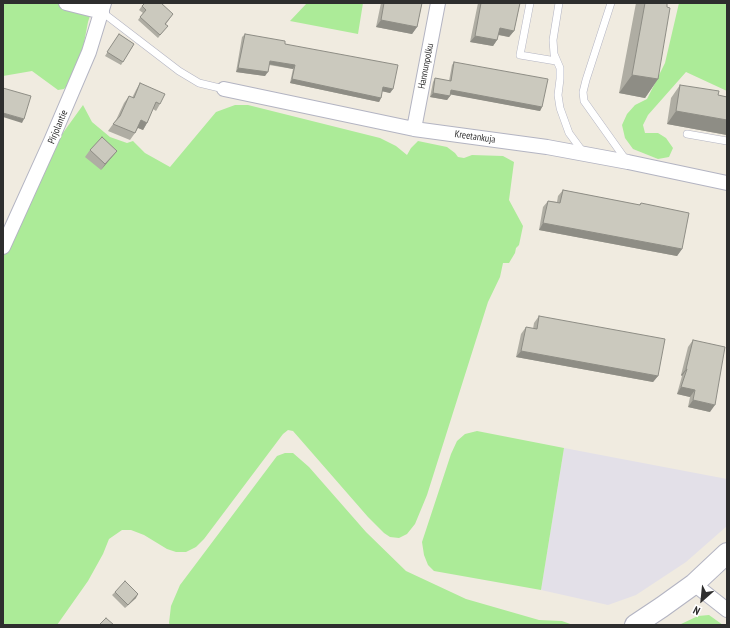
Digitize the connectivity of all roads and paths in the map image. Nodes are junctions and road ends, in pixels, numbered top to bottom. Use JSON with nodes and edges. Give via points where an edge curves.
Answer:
{"nodes":[{"id":1,"x":66,"y":3,"type":"edge"},
{"id":2,"x":438,"y":3,"type":"edge"},
{"id":3,"x":530,"y":3,"type":"edge"},
{"id":4,"x":559,"y":3,"type":"edge"},
{"id":5,"x":610,"y":3,"type":"edge"},
{"id":6,"x":103,"y":8,"type":"edge"},
{"id":7,"x":556,"y":61,"type":"junction"},
{"id":8,"x":224,"y":89,"type":"joint"},
{"id":9,"x":414,"y":128,"type":"junction"},
{"id":10,"x":686,"y":134,"type":"dead end"},
{"id":11,"x":727,"y":141,"type":"edge"},
{"id":12,"x":585,"y":154,"type":"junction"},
{"id":13,"x":628,"y":162,"type":"junction"},
{"id":14,"x":727,"y":183,"type":"edge"},
{"id":15,"x":3,"y":247,"type":"edge"},
{"id":16,"x":727,"y":553,"type":"edge"},
{"id":17,"x":694,"y":584,"type":"junction"},
{"id":18,"x":727,"y":610,"type":"edge"},
{"id":19,"x":635,"y":625,"type":"edge"}],
"edges":[{"from":1,"to":6,"type":"street"},
{"from":2,"to":9,"type":"street","name":"Hannunpolku"},
{"from":3,"to":7,"type":"lane","via":[[520,55]]},
{"from":4,"to":7,"type":"lane","via":[[552,40]]},
{"from":5,"to":13,"type":"lane","via":[[586,80],[584,101]]},
{"from":6,"to":8,"type":"lane","via":[[179,71],[199,83]]},
{"from":6,"to":15,"type":"street","name":"Pirjolantie","via":[[73,91]]},
{"from":7,"to":12,"type":"lane","via":[[560,68],[558,95],[563,120],[569,133]]},
{"from":8,"to":9,"type":"street","name":"Kreetankuja"},
{"from":9,"to":12,"type":"street","name":"Kreetankuja"},
{"from":10,"to":11,"type":"lane"},
{"from":12,"to":13,"type":"street","name":"Kreetankuja"},
{"from":13,"to":14,"type":"street","name":"Kreetankuja"},
{"from":16,"to":17,"type":"street"},
{"from":17,"to":18,"type":"street"},
{"from":17,"to":19,"type":"street"}]}
